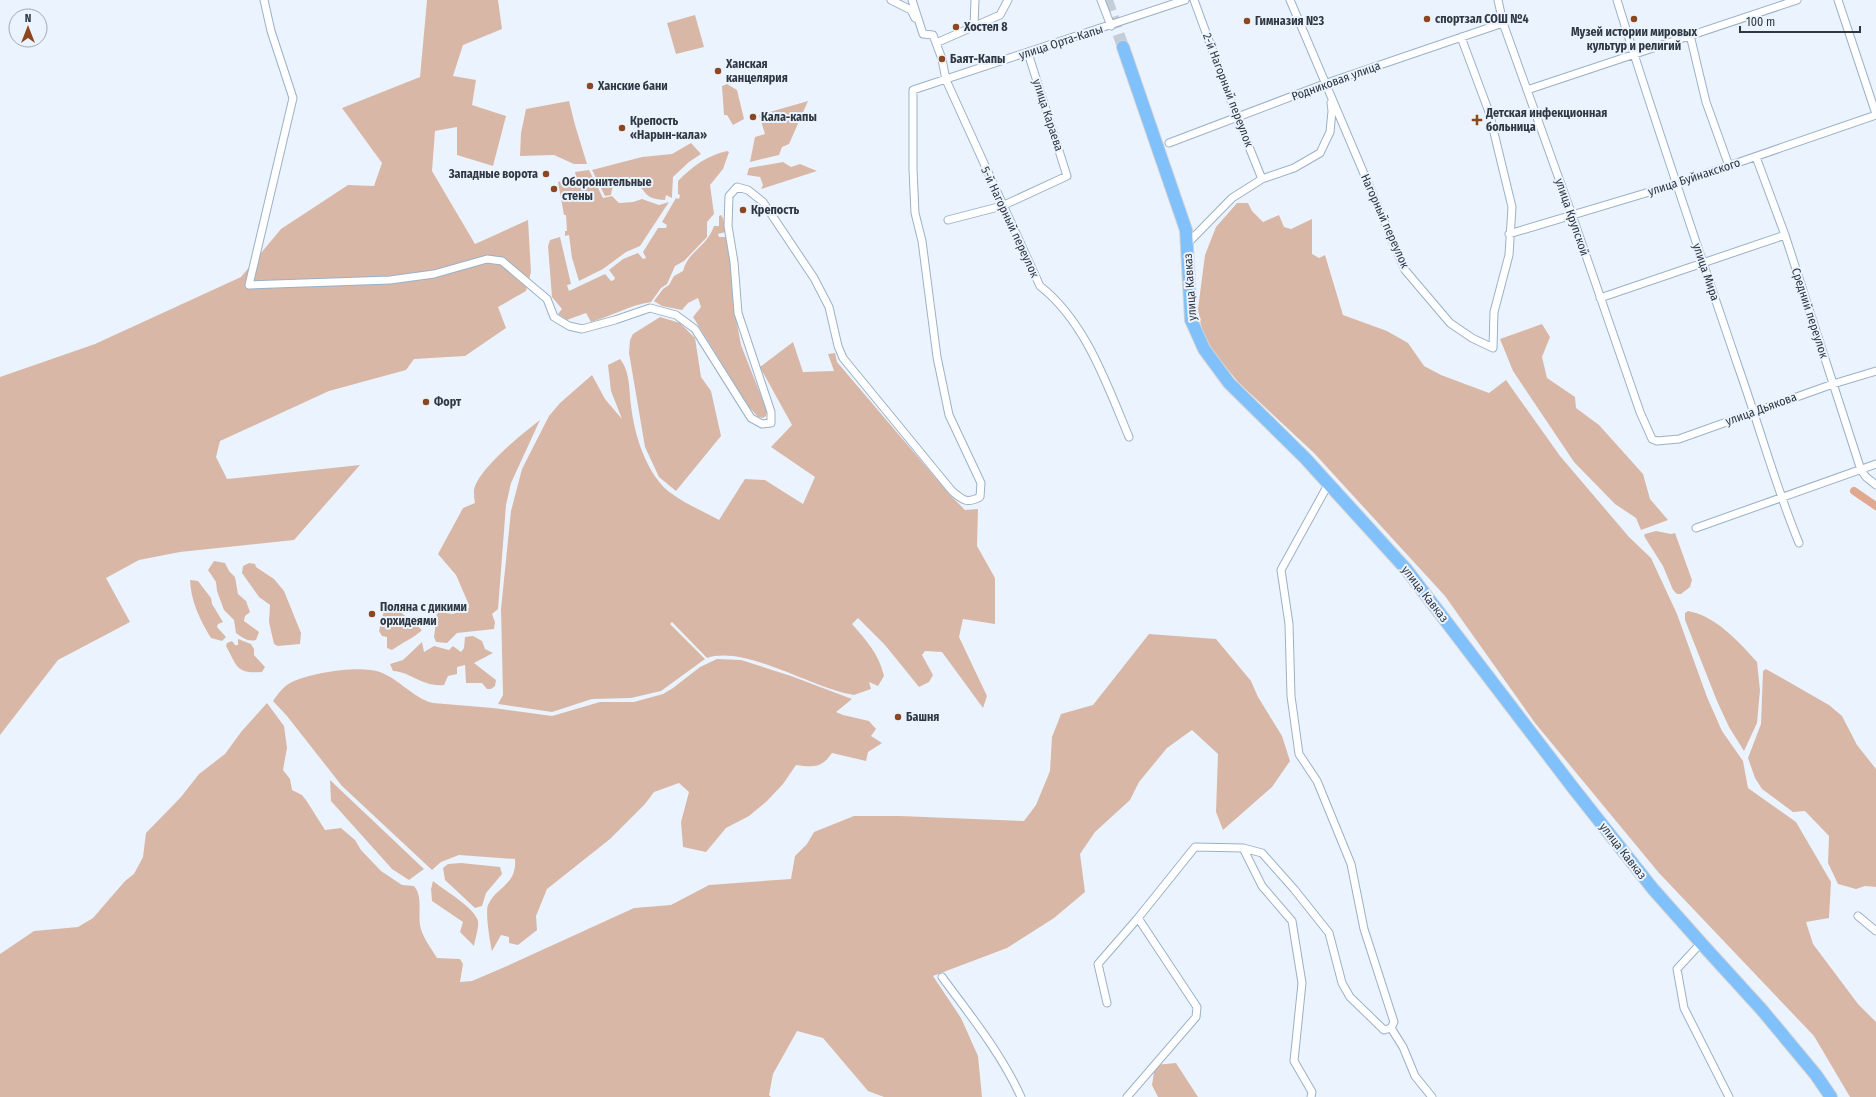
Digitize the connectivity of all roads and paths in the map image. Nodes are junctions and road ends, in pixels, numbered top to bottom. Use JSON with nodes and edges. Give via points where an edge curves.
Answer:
{"nodes":[{"id":1,"x":264,"y":0,"type":"edge"},
{"id":2,"x":891,"y":0,"type":"edge"},
{"id":3,"x":912,"y":0,"type":"edge"},
{"id":4,"x":975,"y":0,"type":"edge"},
{"id":5,"x":1008,"y":0,"type":"edge"},
{"id":6,"x":1101,"y":0,"type":"edge"},
{"id":7,"x":1185,"y":0,"type":"edge"},
{"id":8,"x":1194,"y":0,"type":"edge"},
{"id":9,"x":1290,"y":0,"type":"edge"},
{"id":10,"x":1498,"y":0,"type":"edge"},
{"id":11,"x":1617,"y":0,"type":"edge"},
{"id":12,"x":1797,"y":0,"type":"edge"},
{"id":13,"x":1838,"y":0,"type":"edge"},
{"id":14,"x":1503,"y":23,"type":"junction"},
{"id":15,"x":920,"y":24,"type":"junction"},
{"id":16,"x":1111,"y":26,"type":"junction"},
{"id":17,"x":974,"y":27,"type":"junction"},
{"id":18,"x":1690,"y":35,"type":"junction"},
{"id":19,"x":1461,"y":37,"type":"junction"},
{"id":20,"x":936,"y":43,"type":"junction"},
{"id":21,"x":1123,"y":47,"type":"tunnel mouth"},
{"id":22,"x":1028,"y":53,"type":"junction"},
{"id":23,"x":1634,"y":54,"type":"junction"},
{"id":24,"x":946,"y":80,"type":"junction"},
{"id":25,"x":1327,"y":83,"type":"junction"},
{"id":26,"x":1527,"y":90,"type":"junction"},
{"id":27,"x":1331,"y":99,"type":"junction"},
{"id":28,"x":1876,"y":115,"type":"edge"},
{"id":29,"x":1237,"y":117,"type":"junction"},
{"id":30,"x":1169,"y":143,"type":"dead end"},
{"id":31,"x":1756,"y":157,"type":"junction"},
{"id":32,"x":1729,"y":166,"type":"junction"},
{"id":33,"x":1262,"y":179,"type":"junction"},
{"id":34,"x":1676,"y":184,"type":"junction"},
{"id":35,"x":1002,"y":206,"type":"junction"},
{"id":36,"x":1572,"y":215,"type":"junction"},
{"id":37,"x":948,"y":220,"type":"dead end"},
{"id":38,"x":1509,"y":234,"type":"junction"},
{"id":39,"x":1785,"y":235,"type":"junction"},
{"id":40,"x":1187,"y":244,"type":"junction"},
{"id":41,"x":1703,"y":263,"type":"junction"},
{"id":42,"x":1600,"y":298,"type":"junction"},
{"id":43,"x":1876,"y":371,"type":"edge"},
{"id":44,"x":1833,"y":384,"type":"junction"},
{"id":45,"x":1754,"y":412,"type":"junction"},
{"id":46,"x":1648,"y":434,"type":"joint"},
{"id":47,"x":1129,"y":437,"type":"dead end"},
{"id":48,"x":1876,"y":464,"type":"edge"},
{"id":49,"x":1861,"y":470,"type":"junction"},
{"id":50,"x":1329,"y":483,"type":"junction"},
{"id":51,"x":1876,"y":486,"type":"edge"},
{"id":52,"x":1780,"y":498,"type":"junction"},
{"id":53,"x":1696,"y":528,"type":"dead end"},
{"id":54,"x":1799,"y":543,"type":"dead end"},
{"id":55,"x":1243,"y":848,"type":"junction"},
{"id":56,"x":1858,"y":916,"type":"dead end"},
{"id":57,"x":1138,"y":918,"type":"junction"},
{"id":58,"x":1876,"y":931,"type":"edge"},
{"id":59,"x":1701,"y":943,"type":"junction"},
{"id":60,"x":942,"y":977,"type":"dead end"},
{"id":61,"x":1107,"y":1002,"type":"dead end"},
{"id":62,"x":1391,"y":1028,"type":"junction"},
{"id":63,"x":1021,"y":1097,"type":"edge"},
{"id":64,"x":1127,"y":1097,"type":"edge"},
{"id":65,"x":1311,"y":1097,"type":"edge"},
{"id":66,"x":1432,"y":1097,"type":"edge"},
{"id":67,"x":1729,"y":1097,"type":"edge"},
{"id":68,"x":1830,"y":1097,"type":"edge"}],
"edges":[{"from":1,"to":24,"type":"street","name":"улица Орта-Капы","via":[[271,31],[293,98],[249,285],[390,280],[434,274],[487,259],[502,261],[547,299],[554,317],[569,326],[582,329],[650,308],[676,315],[695,329],[751,418],[762,424],[771,423],[771,412],[738,313],[728,226],[729,196],[737,187],[744,188],[763,202],[814,278],[830,307],[843,358],[952,491],[963,500],[973,501],[980,497],[981,484],[949,416],[937,357],[922,241],[915,213],[913,90]]},
{"from":2,"to":15,"type":"street","via":[[910,10]]},
{"from":3,"to":15,"type":"street"},
{"from":4,"to":17,"type":"street"},
{"from":5,"to":17,"type":"street","via":[[1000,15]]},
{"from":6,"to":16,"type":"street"},
{"from":7,"to":16,"type":"street","name":"улица Орта-Капы"},
{"from":8,"to":29,"type":"street","name":"2-й Нагорный переулок"},
{"from":9,"to":25,"type":"street","name":"Нагорный переулок"},
{"from":10,"to":14,"type":"street","name":"улица Крупской"},
{"from":11,"to":23,"type":"street","name":"улица Мира"},
{"from":12,"to":18,"type":"street"},
{"from":13,"to":28,"type":"street"},
{"from":14,"to":19,"type":"street","name":"Родниковая улица"},
{"from":14,"to":26,"type":"street","name":"улица Крупской"},
{"from":15,"to":20,"type":"street","via":[[923,34],[933,35]]},
{"from":16,"to":22,"type":"street","name":"улица Орта-Капы"},
{"from":17,"to":20,"type":"street"},
{"from":18,"to":23,"type":"street"},
{"from":18,"to":32,"type":"street","via":[[1706,102]]},
{"from":19,"to":25,"type":"street","name":"Родниковая улица"},
{"from":19,"to":38,"type":"street","via":[[1489,112],[1512,207]]},
{"from":20,"to":24,"type":"street","name":"5-й Нагорный переулок"},
{"from":21,"to":40,"type":"highway","name":"улица Кавказ","via":[[1179,207]]},
{"from":22,"to":24,"type":"street","name":"улица Орта-Капы"},
{"from":22,"to":35,"type":"street","name":"улица Караева","via":[[1067,176]]},
{"from":23,"to":26,"type":"street"},
{"from":23,"to":34,"type":"street","name":"улица Мира"},
{"from":24,"to":35,"type":"street","name":"5-й Нагорный переулок"},
{"from":25,"to":27,"type":"street","name":"Нагорный переулок"},
{"from":25,"to":29,"type":"street","name":"Родниковая улица"},
{"from":26,"to":36,"type":"street","name":"улица Крупской"},
{"from":27,"to":33,"type":"street","via":[[1330,132],[1320,153],[1294,168]]},
{"from":27,"to":38,"type":"street","name":"Нагорный переулок","via":[[1405,270],[1450,323],[1493,348],[1494,312],[1509,255]]},
{"from":28,"to":31,"type":"street","name":"улица Буйнакского"},
{"from":29,"to":30,"type":"street","name":"Родниковая улица"},
{"from":29,"to":33,"type":"street","name":"2-й Нагорный переулок"},
{"from":31,"to":32,"type":"street","name":"улица Буйнакского"},
{"from":31,"to":39,"type":"street","name":"Средний переулок"},
{"from":32,"to":34,"type":"street","name":"улица Буйнакского"},
{"from":33,"to":40,"type":"street","via":[[1232,198]]},
{"from":34,"to":36,"type":"street","name":"улица Буйнакского"},
{"from":34,"to":41,"type":"street","name":"улица Мира"},
{"from":35,"to":37,"type":"street"},
{"from":35,"to":47,"type":"street","name":"5-й Нагорный переулок","via":[[1040,286],[1053,296],[1089,345]]},
{"from":36,"to":38,"type":"street","name":"улица Буйнакского"},
{"from":36,"to":42,"type":"street","name":"улица Крупской"},
{"from":39,"to":41,"type":"street"},
{"from":39,"to":44,"type":"street","name":"Средний переулок"},
{"from":40,"to":50,"type":"highway","name":"улица Кавказ","via":[[1190,320],[1204,349],[1229,383]]},
{"from":41,"to":42,"type":"street"},
{"from":41,"to":45,"type":"street","name":"улица Мира"},
{"from":42,"to":46,"type":"street","name":"улица Крупской"},
{"from":43,"to":44,"type":"street","name":"улица Дьякова"},
{"from":44,"to":45,"type":"street","name":"улица Дьякова"},
{"from":44,"to":49,"type":"street","name":"Средний переулок"},
{"from":45,"to":46,"type":"street","name":"улица Дьякова","via":[[1679,439],[1657,441]]},
{"from":45,"to":52,"type":"street","name":"улица Мира"},
{"from":48,"to":49,"type":"street"},
{"from":49,"to":51,"type":"street"},
{"from":49,"to":52,"type":"street"},
{"from":50,"to":59,"type":"highway","name":"улица Кавказ","via":[[1426,593],[1574,789],[1653,889]]},
{"from":50,"to":62,"type":"street","via":[[1281,570],[1289,624],[1291,696],[1299,754],[1317,781],[1351,864],[1364,930],[1394,1022]]},
{"from":52,"to":53,"type":"street"},
{"from":52,"to":54,"type":"street","name":"улица Мира"},
{"from":55,"to":57,"type":"street","via":[[1195,847]]},
{"from":55,"to":62,"type":"street","via":[[1262,853],[1294,889],[1329,934],[1342,983],[1350,997],[1384,1030]]},
{"from":55,"to":65,"type":"street","via":[[1262,886],[1292,921],[1302,983],[1294,1061],[1312,1092]]},
{"from":56,"to":58,"type":"street"},
{"from":57,"to":61,"type":"street","via":[[1098,964]]},
{"from":57,"to":64,"type":"street","via":[[1197,1007],[1196,1017]]},
{"from":59,"to":67,"type":"street","via":[[1677,969],[1684,1008]]},
{"from":59,"to":68,"type":"highway","name":"улица Кавказ","via":[[1762,1010],[1816,1075]]},
{"from":60,"to":63,"type":"street","via":[[1011,1075]]},
{"from":62,"to":66,"type":"street","via":[[1403,1047],[1415,1076]]}]}
